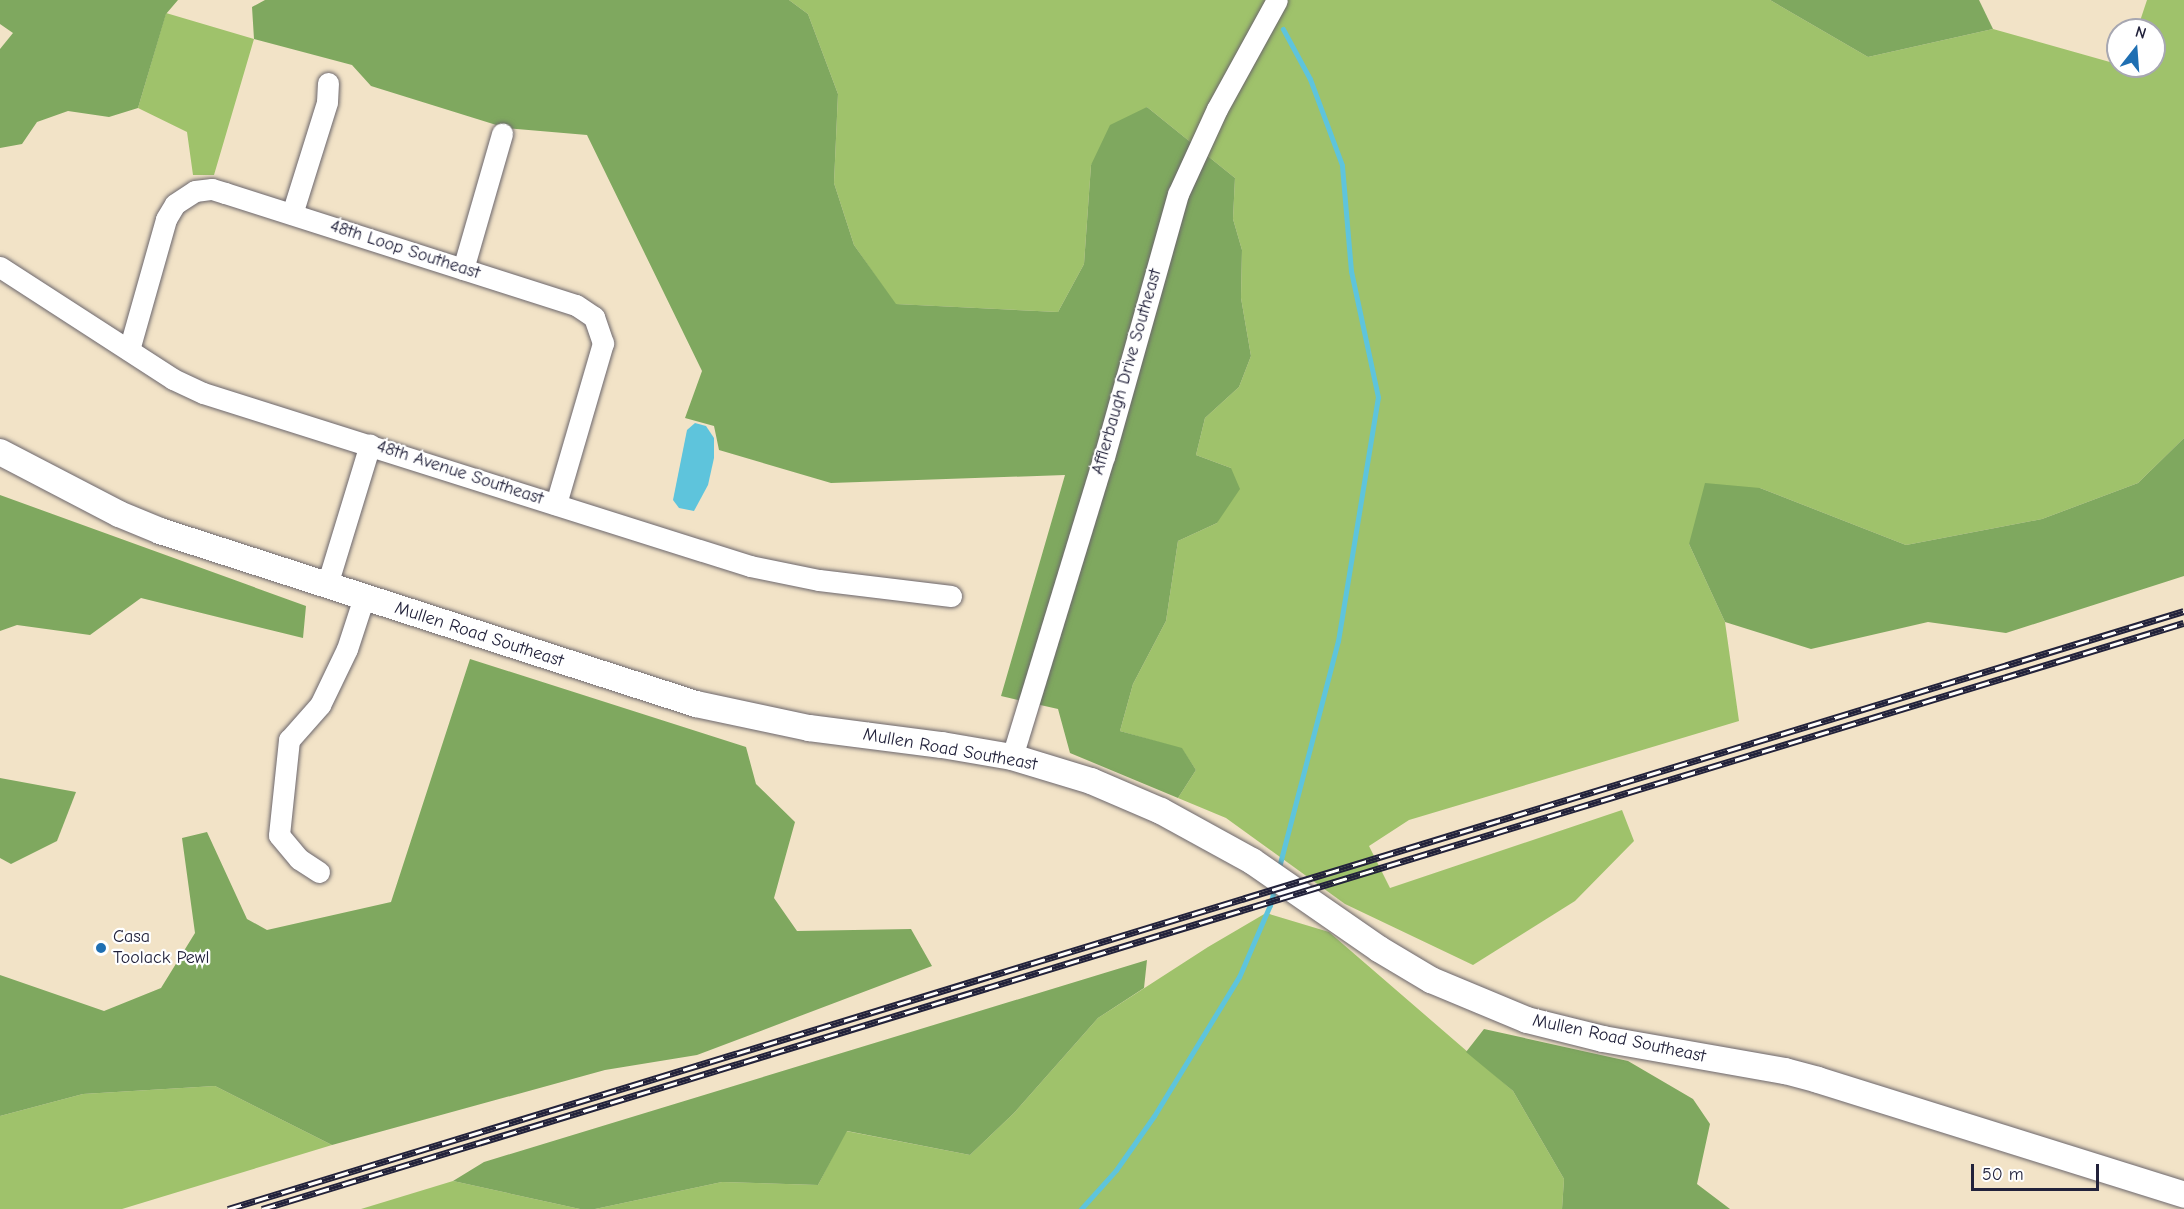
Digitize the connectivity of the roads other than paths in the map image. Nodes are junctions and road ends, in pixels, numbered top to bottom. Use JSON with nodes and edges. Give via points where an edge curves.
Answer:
{"nodes":[{"id":1,"x":1276,"y":0,"type":"edge"},
{"id":2,"x":328,"y":83,"type":"dead end"},
{"id":3,"x":502,"y":134,"type":"dead end"},
{"id":4,"x":292,"y":214,"type":"junction"},
{"id":5,"x":0,"y":267,"type":"edge"},
{"id":6,"x":463,"y":269,"type":"junction"},
{"id":7,"x":129,"y":350,"type":"junction"},
{"id":8,"x":370,"y":444,"type":"junction"},
{"id":9,"x":0,"y":452,"type":"edge"},
{"id":10,"x":556,"y":504,"type":"junction"},
{"id":11,"x":327,"y":585,"type":"junction"},
{"id":12,"x":951,"y":596,"type":"dead end"},
{"id":13,"x":364,"y":597,"type":"junction"},
{"id":14,"x":1012,"y":757,"type":"junction"},
{"id":15,"x":319,"y":872,"type":"dead end"},
{"id":16,"x":2184,"y":1195,"type":"edge"}],
"edges":[{"from":1,"to":14,"type":"street","name":"Afflerbaugh Drive Southeast","via":[[1217,109],[1178,194],[1104,457]]},
{"from":2,"to":4,"type":"street","via":[[327,102]]},
{"from":3,"to":6,"type":"street"},
{"from":4,"to":6,"type":"street","name":"48th Loop Southeast"},
{"from":4,"to":7,"type":"street","name":"48th Loop Southeast","via":[[212,189],[181,198],[166,219]]},
{"from":5,"to":7,"type":"street","name":"48th Avenue Southeast"},
{"from":6,"to":10,"type":"street","name":"48th Loop Southeast","via":[[576,305],[594,317],[599,328],[602,350]]},
{"from":7,"to":8,"type":"street","name":"48th Avenue Southeast","via":[[203,393]]},
{"from":8,"to":10,"type":"street","name":"48th Avenue Southeast"},
{"from":8,"to":11,"type":"street"},
{"from":9,"to":11,"type":"street","name":"Mullen Road Southeast","via":[[160,531]]},
{"from":10,"to":12,"type":"street","name":"48th Avenue Southeast","via":[[750,566],[819,580]]},
{"from":11,"to":13,"type":"street","name":"Mullen Road Southeast"},
{"from":13,"to":14,"type":"street","name":"Mullen Road Southeast","via":[[696,704],[791,725]]},
{"from":13,"to":15,"type":"street","via":[[347,649],[320,705],[289,740],[279,835],[299,859]]},
{"from":14,"to":16,"type":"street","name":"Mullen Road Southeast","via":[[1109,788],[1161,811],[1227,847],[1431,981],[1527,1020],[1603,1039],[1785,1071]]}]}
